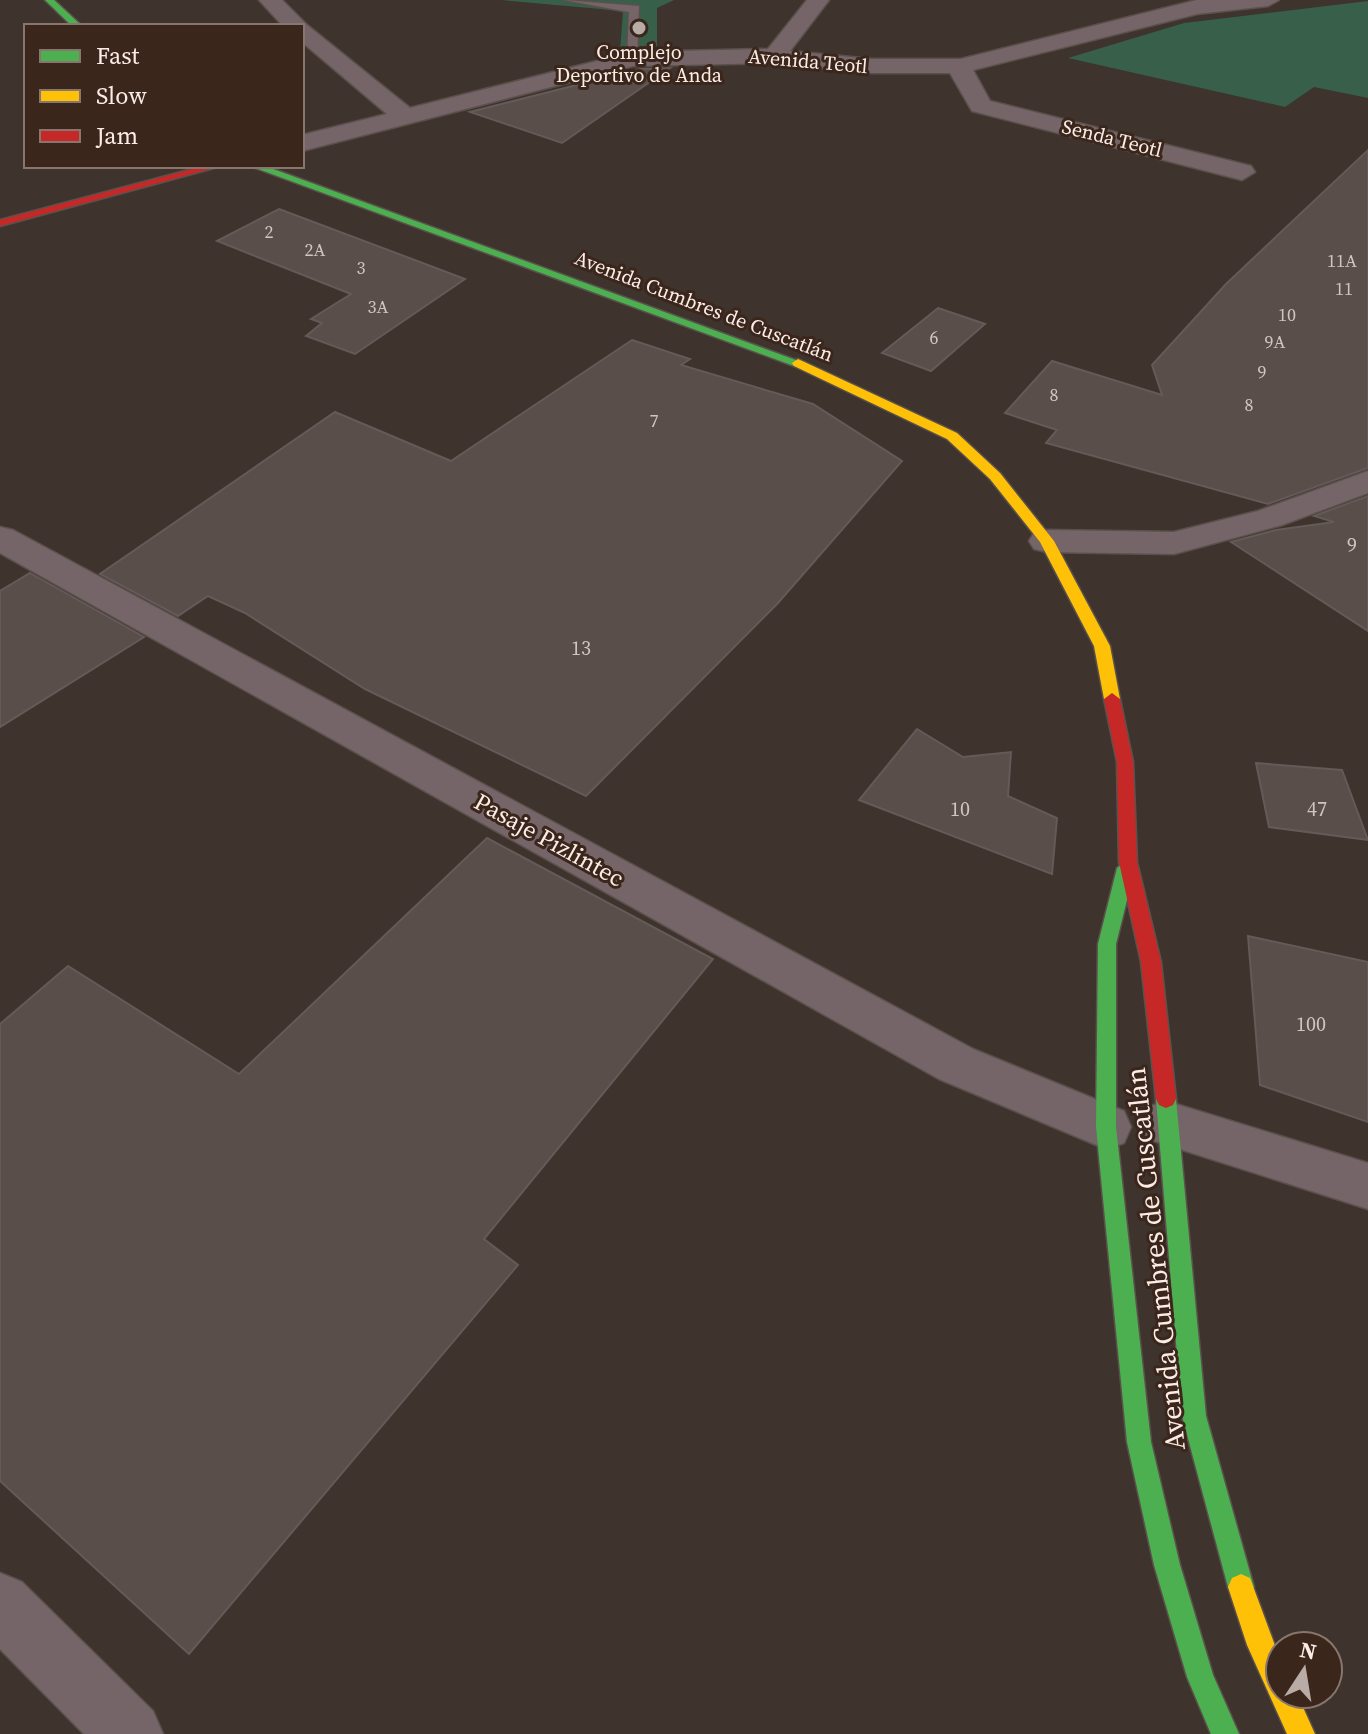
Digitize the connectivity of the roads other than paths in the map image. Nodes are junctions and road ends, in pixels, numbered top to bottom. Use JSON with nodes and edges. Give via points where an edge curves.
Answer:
{"nodes":[{"id":1,"x":49,"y":0,"type":"edge"},
{"id":2,"x":270,"y":0,"type":"edge"},
{"id":3,"x":570,"y":0,"type":"edge"},
{"id":4,"x":818,"y":0,"type":"edge"},
{"id":5,"x":1268,"y":0,"type":"edge"},
{"id":6,"x":75,"y":24,"type":"edge"},
{"id":7,"x":294,"y":24,"type":"edge"},
{"id":8,"x":304,"y":33,"type":"edge"},
{"id":9,"x":774,"y":56,"type":"junction"},
{"id":10,"x":633,"y":59,"type":"junction"},
{"id":11,"x":961,"y":66,"type":"junction"},
{"id":12,"x":920,"y":89,"type":"dead end"},
{"id":13,"x":950,"y":97,"type":"dead end"},
{"id":14,"x":981,"y":106,"type":"junction"},
{"id":15,"x":403,"y":115,"type":"junction"},
{"id":16,"x":304,"y":142,"type":"edge"},
{"id":17,"x":208,"y":168,"type":"edge"},
{"id":18,"x":261,"y":168,"type":"edge"},
{"id":19,"x":1242,"y":172,"type":"dead end"},
{"id":20,"x":0,"y":223,"type":"edge"},
{"id":21,"x":1368,"y":481,"type":"edge"},
{"id":22,"x":0,"y":538,"type":"edge"},
{"id":23,"x":1047,"y":541,"type":"junction"},
{"id":24,"x":1128,"y":862,"type":"junction"},
{"id":25,"x":1166,"y":1123,"type":"junction"},
{"id":26,"x":1106,"y":1127,"type":"junction"},
{"id":27,"x":1368,"y":1186,"type":"edge"},
{"id":28,"x":0,"y":1604,"type":"edge"},
{"id":29,"x":1264,"y":1654,"type":"edge"},
{"id":30,"x":1290,"y":1710,"type":"edge"},
{"id":31,"x":130,"y":1734,"type":"edge"},
{"id":32,"x":1225,"y":1734,"type":"edge"},
{"id":33,"x":1301,"y":1734,"type":"edge"}],
"edges":[{"from":1,"to":6,"type":"main road"},
{"from":2,"to":7,"type":"street"},
{"from":3,"to":10,"type":"lane","via":[[635,9]]},
{"from":4,"to":9,"type":"street"},
{"from":5,"to":11,"type":"street","name":"Avenida Teotl","via":[[1197,7]]},
{"from":8,"to":15,"type":"street"},
{"from":9,"to":10,"type":"street","name":"Avenida Teotl"},
{"from":9,"to":11,"type":"street","name":"Avenida Teotl","via":[[871,66]]},
{"from":9,"to":12,"type":"street"},
{"from":10,"to":15,"type":"street","name":"Avenida Teotl"},
{"from":11,"to":14,"type":"street","via":[[962,77]]},
{"from":13,"to":14,"type":"street","name":"Senda Teotl"},
{"from":14,"to":19,"type":"street","name":"Senda Teotl"},
{"from":15,"to":16,"type":"street","name":"Avenida Teotl"},
{"from":17,"to":20,"type":"main road"},
{"from":18,"to":23,"type":"main road","name":"Avenida Cumbres de Cuscatlán","via":[[763,348],[899,408],[952,436],[995,476]]},
{"from":21,"to":23,"type":"street","via":[[1270,518],[1174,543]]},
{"from":22,"to":26,"type":"street","name":"Pasaje Pizlintec","via":[[956,1064]]},
{"from":23,"to":24,"type":"main road","name":"Avenida Cumbres de Cuscatlán","via":[[1102,646],[1125,762]]},
{"from":24,"to":25,"type":"main road","name":"Avenida Cumbres de Cuscatlán","via":[[1151,962]]},
{"from":24,"to":26,"type":"main road","name":"Avenida Cumbres de Cuscatlán","via":[[1107,944]]},
{"from":25,"to":27,"type":"street"},
{"from":25,"to":29,"type":"main road","name":"Avenida Cumbres de Cuscatlán","via":[[1194,1416],[1224,1535]]},
{"from":26,"to":32,"type":"main road","name":"Avenida Cumbres de Cuscatlán","via":[[1139,1442],[1167,1565],[1200,1677]]},
{"from":28,"to":31,"type":"street"},
{"from":30,"to":33,"type":"main road"}]}
